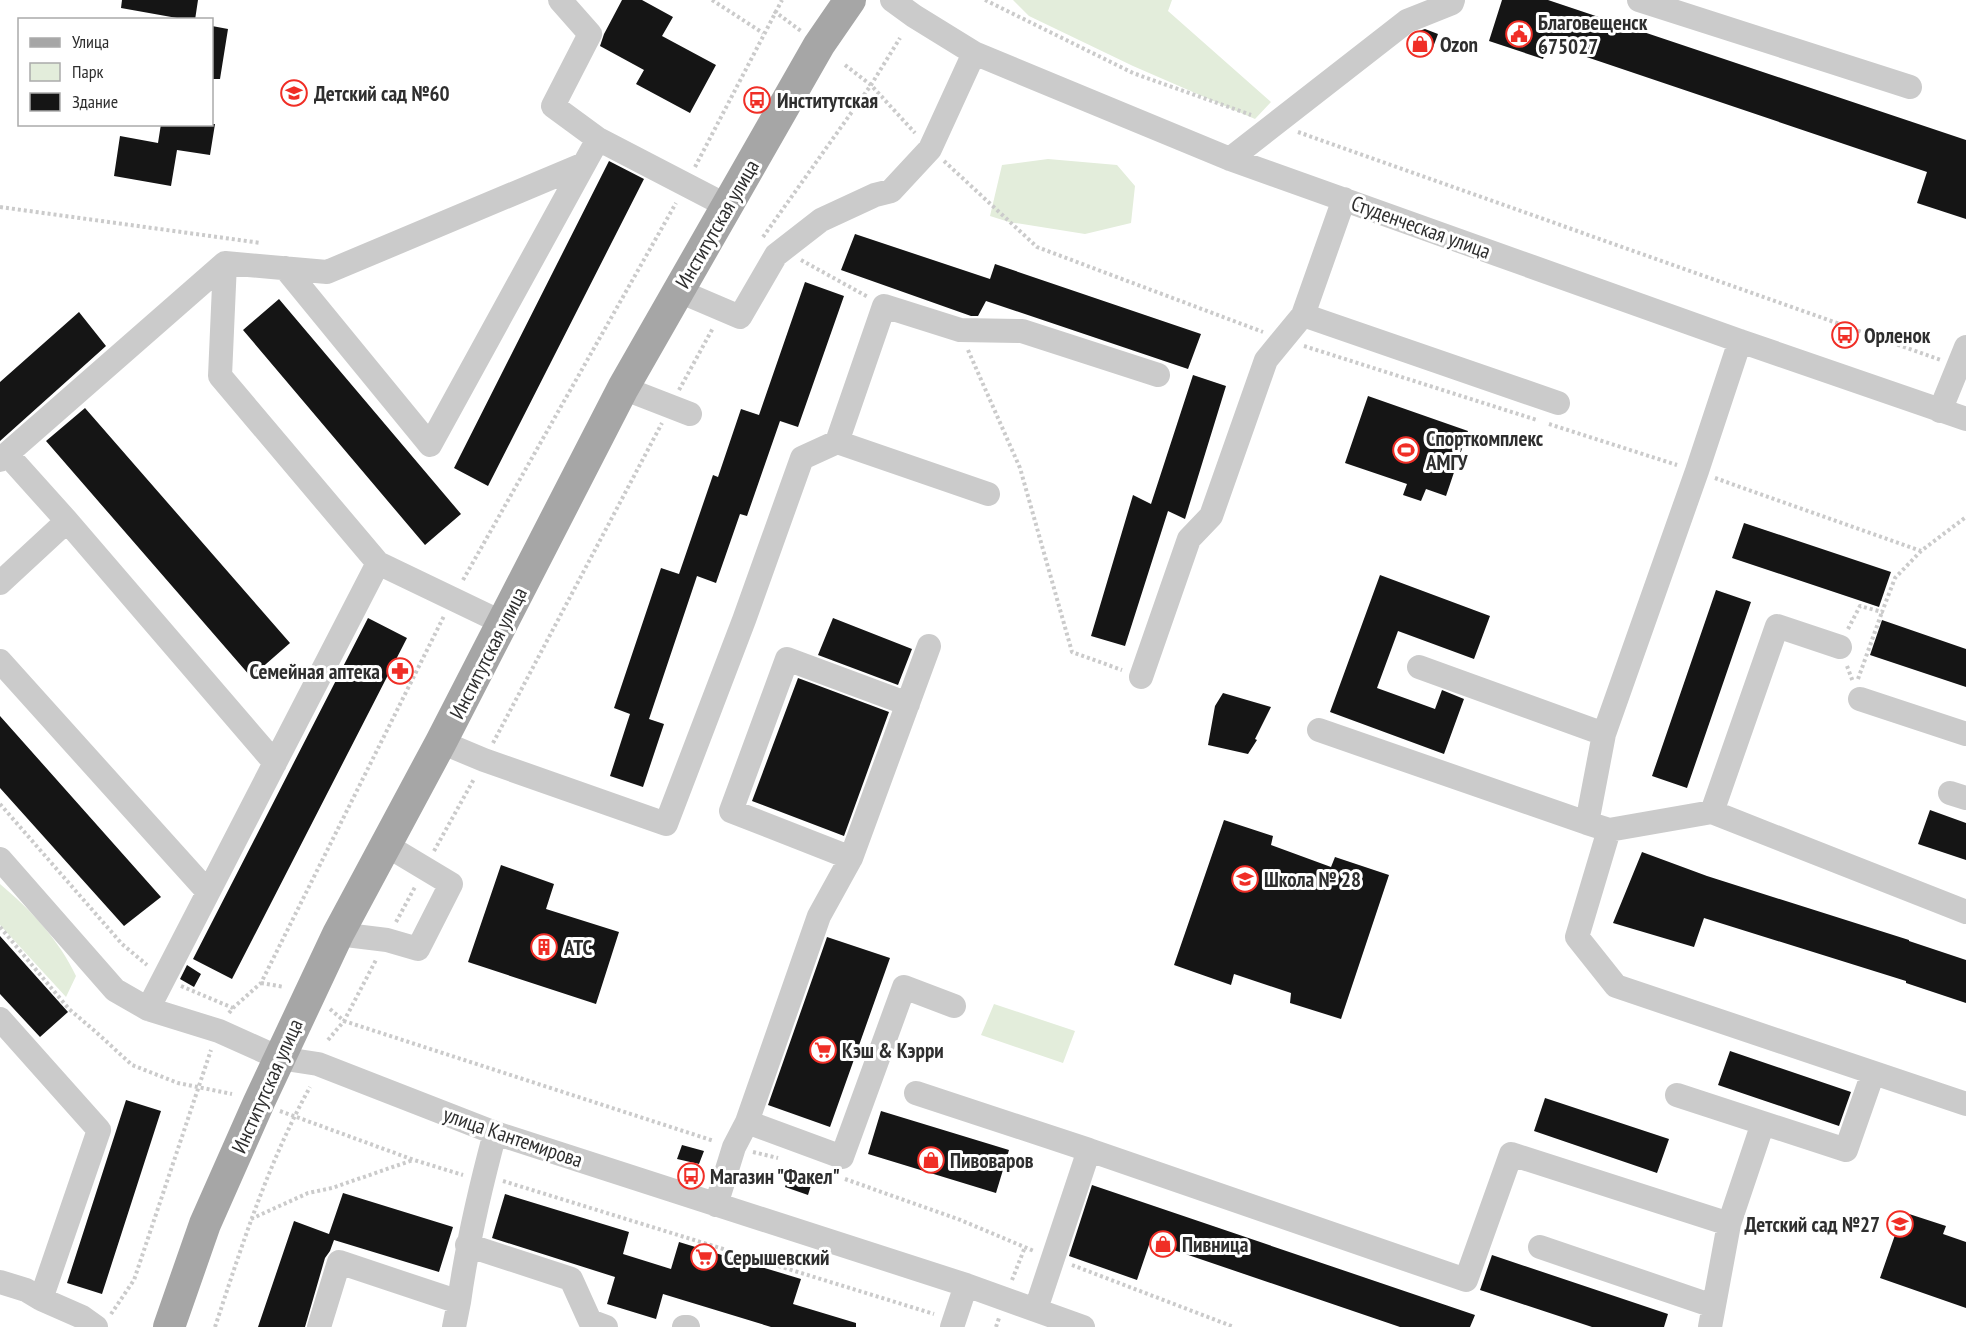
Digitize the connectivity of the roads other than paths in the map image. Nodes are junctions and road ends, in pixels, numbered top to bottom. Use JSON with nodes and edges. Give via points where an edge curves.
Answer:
{"nodes":[{"id":1,"x":560,"y":0,"type":"edge"},
{"id":2,"x":850,"y":0,"type":"edge"},
{"id":3,"x":892,"y":0,"type":"edge"},
{"id":4,"x":1453,"y":0,"type":"edge"},
{"id":5,"x":1639,"y":0,"type":"edge"},
{"id":6,"x":974,"y":53,"type":"junction"},
{"id":7,"x":1910,"y":87,"type":"dead end"},
{"id":8,"x":598,"y":139,"type":"junction"},
{"id":9,"x":1230,"y":159,"type":"junction"},
{"id":10,"x":584,"y":164,"type":"junction"},
{"id":11,"x":1344,"y":199,"type":"junction"},
{"id":12,"x":728,"y":206,"type":"junction"},
{"id":13,"x":225,"y":263,"type":"junction"},
{"id":14,"x":285,"y":268,"type":"junction"},
{"id":15,"x":679,"y":291,"type":"junction"},
{"id":16,"x":1303,"y":315,"type":"junction"},
{"id":17,"x":1740,"y":341,"type":"junction"},
{"id":18,"x":1962,"y":356,"type":"edge"},
{"id":19,"x":1158,"y":375,"type":"dead end"},
{"id":20,"x":624,"y":388,"type":"junction"},
{"id":21,"x":1558,"y":403,"type":"dead end"},
{"id":22,"x":680,"y":410,"type":"road end"},
{"id":23,"x":1940,"y":411,"type":"junction"},
{"id":24,"x":1966,"y":419,"type":"edge"},
{"id":25,"x":837,"y":442,"type":"junction"},
{"id":26,"x":7,"y":461,"type":"edge"},
{"id":27,"x":988,"y":494,"type":"dead end"},
{"id":28,"x":67,"y":521,"type":"junction"},
{"id":29,"x":378,"y":563,"type":"junction"},
{"id":30,"x":0,"y":583,"type":"edge"},
{"id":31,"x":503,"y":623,"type":"junction"},
{"id":32,"x":929,"y":646,"type":"dead end"},
{"id":33,"x":1840,"y":647,"type":"road end"},
{"id":34,"x":0,"y":661,"type":"edge"},
{"id":35,"x":1419,"y":667,"type":"dead end"},
{"id":36,"x":1141,"y":677,"type":"road end"},
{"id":37,"x":1860,"y":699,"type":"dead end"},
{"id":38,"x":908,"y":704,"type":"junction"},
{"id":39,"x":1319,"y":730,"type":"dead end"},
{"id":40,"x":1605,"y":734,"type":"junction"},
{"id":41,"x":1966,"y":734,"type":"edge"},
{"id":42,"x":441,"y":742,"type":"junction"},
{"id":43,"x":275,"y":763,"type":"junction"},
{"id":44,"x":1712,"y":812,"type":"junction"},
{"id":45,"x":1598,"y":827,"type":"junction"},
{"id":46,"x":386,"y":845,"type":"junction"},
{"id":47,"x":851,"y":858,"type":"junction"},
{"id":48,"x":0,"y":859,"type":"edge"},
{"id":49,"x":208,"y":892,"type":"junction"},
{"id":50,"x":1966,"y":912,"type":"edge"},
{"id":51,"x":338,"y":934,"type":"junction"},
{"id":52,"x":954,"y":1006,"type":"dead end"},
{"id":53,"x":148,"y":1009,"type":"junction"},
{"id":54,"x":0,"y":1019,"type":"edge"},
{"id":55,"x":279,"y":1058,"type":"junction"},
{"id":56,"x":1873,"y":1073,"type":"junction"},
{"id":57,"x":916,"y":1093,"type":"dead end"},
{"id":58,"x":1677,"y":1095,"type":"dead end"},
{"id":59,"x":1966,"y":1104,"type":"edge"},
{"id":60,"x":747,"y":1122,"type":"junction"},
{"id":61,"x":1763,"y":1123,"type":"junction"},
{"id":62,"x":495,"y":1133,"type":"junction"},
{"id":63,"x":1089,"y":1150,"type":"junction"},
{"id":64,"x":716,"y":1205,"type":"junction"},
{"id":65,"x":1729,"y":1224,"type":"junction"},
{"id":66,"x":467,"y":1245,"type":"junction"},
{"id":67,"x":1540,"y":1247,"type":"dead end"},
{"id":68,"x":0,"y":1282,"type":"edge"},
{"id":69,"x":966,"y":1285,"type":"junction"},
{"id":70,"x":40,"y":1299,"type":"junction"},
{"id":71,"x":459,"y":1302,"type":"junction"},
{"id":72,"x":1036,"y":1310,"type":"junction"},
{"id":73,"x":1712,"y":1317,"type":"edge"},
{"id":74,"x":102,"y":1322,"type":"edge"},
{"id":75,"x":953,"y":1323,"type":"edge"},
{"id":76,"x":169,"y":1327,"type":"edge"},
{"id":77,"x":319,"y":1327,"type":"edge"},
{"id":78,"x":454,"y":1327,"type":"edge"},
{"id":79,"x":606,"y":1327,"type":"edge"},
{"id":80,"x":1083,"y":1327,"type":"edge"}],
"edges":[{"from":1,"to":8,"type":"street","via":[[590,34],[553,106]]},
{"from":2,"to":12,"type":"main road","name":"Институтская улица","via":[[819,45]]},
{"from":3,"to":6,"type":"street","name":"Студенческая улица"},
{"from":4,"to":9,"type":"street","via":[[1407,21]]},
{"from":5,"to":7,"type":"street"},
{"from":6,"to":9,"type":"street","name":"Студенческая улица"},
{"from":6,"to":15,"type":"street","via":[[930,149],[891,191],[772,244],[776,255],[740,317]]},
{"from":8,"to":10,"type":"street"},
{"from":8,"to":12,"type":"street"},
{"from":9,"to":11,"type":"street","name":"Студенческая улица"},
{"from":10,"to":14,"type":"street","via":[[327,272]]},
{"from":10,"to":14,"type":"street","via":[[430,445]]},
{"from":11,"to":16,"type":"street"},
{"from":11,"to":17,"type":"street","name":"Студенческая улица"},
{"from":12,"to":15,"type":"main road","name":"Институтская улица"},
{"from":13,"to":14,"type":"street"},
{"from":13,"to":26,"type":"street"},
{"from":13,"to":29,"type":"street","via":[[220,375]]},
{"from":15,"to":20,"type":"main road","name":"Институтская улица"},
{"from":16,"to":21,"type":"street"},
{"from":16,"to":36,"type":"street","via":[[1266,360],[1211,516],[1189,539]]},
{"from":17,"to":23,"type":"street","name":"Студенческая улица"},
{"from":17,"to":40,"type":"street"},
{"from":18,"to":23,"type":"street"},
{"from":19,"to":25,"type":"street","via":[[1022,331],[960,330],[884,306]]},
{"from":20,"to":22,"type":"street"},
{"from":20,"to":31,"type":"main road","name":"Институтская улица"},
{"from":23,"to":24,"type":"street","name":"Студенческая улица"},
{"from":25,"to":27,"type":"street"},
{"from":25,"to":42,"type":"street","via":[[802,458],[666,824]]},
{"from":26,"to":28,"type":"street"},
{"from":28,"to":30,"type":"street"},
{"from":28,"to":43,"type":"street"},
{"from":29,"to":31,"type":"street"},
{"from":29,"to":43,"type":"street"},
{"from":31,"to":42,"type":"main road","name":"Институтская улица"},
{"from":32,"to":38,"type":"street"},
{"from":33,"to":44,"type":"street","via":[[1777,626]]},
{"from":34,"to":49,"type":"street"},
{"from":35,"to":40,"type":"street"},
{"from":37,"to":41,"type":"street"},
{"from":38,"to":47,"type":"street"},
{"from":38,"to":47,"type":"street","via":[[787,659],[731,812]]},
{"from":39,"to":45,"type":"street"},
{"from":40,"to":45,"type":"street"},
{"from":42,"to":46,"type":"main road","name":"Институтская улица"},
{"from":43,"to":49,"type":"street"},
{"from":44,"to":45,"type":"street"},
{"from":44,"to":50,"type":"street"},
{"from":45,"to":56,"type":"street","via":[[1577,937],[1616,986]]},
{"from":46,"to":51,"type":"main road","name":"Институтская улица"},
{"from":46,"to":51,"type":"street","via":[[451,884],[418,949],[387,940]]},
{"from":47,"to":60,"type":"street","via":[[819,916]]},
{"from":48,"to":53,"type":"street","name":"улица Кантемирова","via":[[115,990]]},
{"from":49,"to":53,"type":"street"},
{"from":51,"to":55,"type":"main road","name":"Институтская улица"},
{"from":52,"to":60,"type":"street","via":[[904,987],[842,1157]]},
{"from":53,"to":55,"type":"street","name":"улица Кантемирова","via":[[219,1031]]},
{"from":54,"to":70,"type":"street","via":[[99,1130]]},
{"from":55,"to":62,"type":"street","name":"улица Кантемирова","via":[[318,1065]]},
{"from":55,"to":76,"type":"main road","name":"Институтская улица","via":[[205,1224]]},
{"from":56,"to":59,"type":"street"},
{"from":56,"to":61,"type":"street","via":[[1846,1150]]},
{"from":57,"to":63,"type":"street"},
{"from":58,"to":61,"type":"street"},
{"from":60,"to":64,"type":"street","via":[[734,1147]]},
{"from":61,"to":65,"type":"street"},
{"from":62,"to":64,"type":"street","name":"улица Кантемирова"},
{"from":62,"to":66,"type":"street"},
{"from":63,"to":65,"type":"street","via":[[1466,1280],[1511,1154]]},
{"from":63,"to":72,"type":"street"},
{"from":64,"to":69,"type":"street","name":"улица Кантемирова"},
{"from":65,"to":73,"type":"street"},
{"from":66,"to":71,"type":"street"},
{"from":66,"to":79,"type":"street","via":[[571,1279],[590,1321]]},
{"from":67,"to":73,"type":"street"},
{"from":68,"to":70,"type":"street"},
{"from":69,"to":72,"type":"street","name":"улица Кантемирова"},
{"from":69,"to":75,"type":"street"},
{"from":70,"to":74,"type":"street"},
{"from":71,"to":77,"type":"street","via":[[339,1262]]},
{"from":71,"to":78,"type":"street"},
{"from":72,"to":80,"type":"street","name":"улица Кантемирова"}]}
